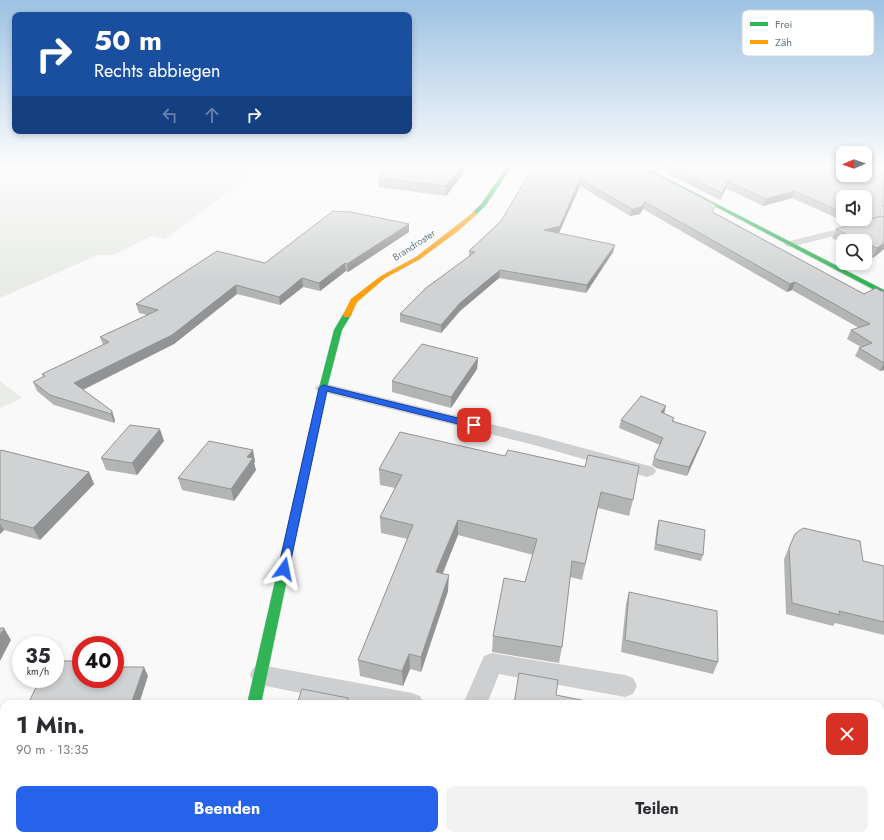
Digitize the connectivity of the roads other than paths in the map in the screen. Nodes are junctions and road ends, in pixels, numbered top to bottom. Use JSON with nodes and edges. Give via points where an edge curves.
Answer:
{"nodes":[{"id":1,"x":484,"y":204,"type":"edge"},
{"id":2,"x":713,"y":204,"type":"edge"},
{"id":3,"x":858,"y":227,"type":"edge"},
{"id":4,"x":790,"y":244,"type":"junction"},
{"id":5,"x":884,"y":293,"type":"edge"},
{"id":6,"x":323,"y":388,"type":"junction"},
{"id":7,"x":648,"y":471,"type":"dead end"},
{"id":8,"x":261,"y":675,"type":"junction"},
{"id":9,"x":625,"y":686,"type":"dead end"},
{"id":10,"x":255,"y":700,"type":"edge"},
{"id":11,"x":391,"y":700,"type":"edge"},
{"id":12,"x":477,"y":700,"type":"edge"}],
"edges":[{"from":1,"to":6,"type":"street","name":"Brandroster","via":[[456,230],[418,258],[383,277],[354,301],[338,330]]},
{"from":2,"to":4,"type":"street"},
{"from":3,"to":4,"type":"lane"},
{"from":4,"to":5,"type":"street"},
{"from":6,"to":7,"type":"lane","via":[[535,440]]},
{"from":6,"to":8,"type":"street"},
{"from":8,"to":10,"type":"street"},
{"from":8,"to":11,"type":"lane"},
{"from":9,"to":12,"type":"lane","via":[[492,663]]}]}
